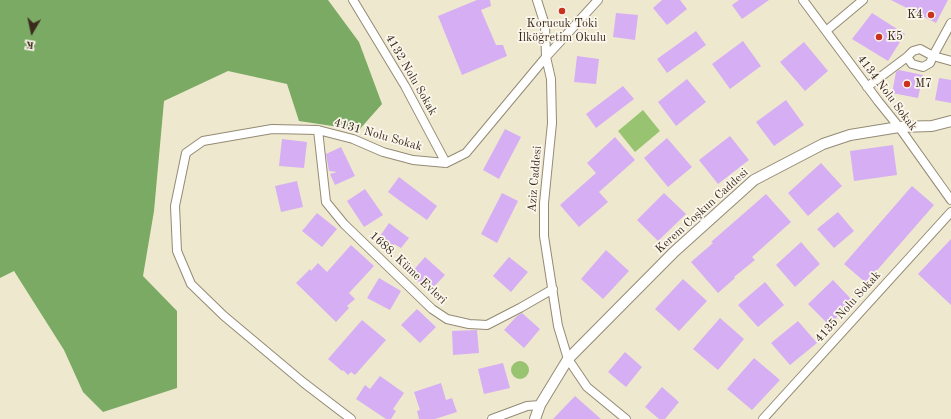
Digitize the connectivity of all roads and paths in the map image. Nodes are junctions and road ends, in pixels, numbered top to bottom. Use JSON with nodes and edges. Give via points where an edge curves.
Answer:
{"nodes":[{"id":1,"x":353,"y":0,"type":"edge"},
{"id":2,"x":537,"y":0,"type":"edge"},
{"id":3,"x":598,"y":0,"type":"edge"},
{"id":4,"x":803,"y":0,"type":"edge"},
{"id":5,"x":863,"y":0,"type":"edge"},
{"id":6,"x":951,"y":23,"type":"edge"},
{"id":7,"x":826,"y":31,"type":"junction"},
{"id":8,"x":933,"y":56,"type":"junction"},
{"id":9,"x":546,"y":57,"type":"junction"},
{"id":10,"x":907,"y":57,"type":"junction"},
{"id":11,"x":951,"y":61,"type":"edge"},
{"id":12,"x":867,"y":87,"type":"junction"},
{"id":13,"x":951,"y":121,"type":"edge"},
{"id":14,"x":899,"y":127,"type":"junction"},
{"id":15,"x":318,"y":130,"type":"junction"},
{"id":16,"x":446,"y":163,"type":"junction"},
{"id":17,"x":951,"y":200,"type":"edge"},
{"id":18,"x":951,"y":212,"type":"edge"},
{"id":19,"x":553,"y":289,"type":"junction"},
{"id":20,"x":568,"y":359,"type":"junction"},
{"id":21,"x":540,"y":405,"type":"junction"},
{"id":22,"x":351,"y":419,"type":"edge"},
{"id":23,"x":492,"y":419,"type":"edge"},
{"id":24,"x":535,"y":419,"type":"edge"},
{"id":25,"x":626,"y":419,"type":"edge"},
{"id":26,"x":763,"y":419,"type":"edge"}],
"edges":[{"from":1,"to":16,"type":"street","name":"4132 Nolu Sokak","via":[[405,86]]},
{"from":2,"to":9,"type":"street","name":"Aziz Caddesi","via":[[545,25]]},
{"from":3,"to":9,"type":"street"},
{"from":4,"to":7,"type":"street","name":"4134 Nolu Sokak"},
{"from":5,"to":7,"type":"street"},
{"from":6,"to":8,"type":"street"},
{"from":7,"to":12,"type":"street","name":"4134 Nolu Sokak"},
{"from":8,"to":10,"type":"street","via":[[920,49]]},
{"from":8,"to":10,"type":"street","via":[[930,63],[923,67],[912,64]]},
{"from":8,"to":11,"type":"street"},
{"from":9,"to":16,"type":"street","via":[[466,153]]},
{"from":9,"to":19,"type":"street","name":"Aziz Caddesi","via":[[551,80],[552,123],[544,203],[544,236]]},
{"from":10,"to":12,"type":"street"},
{"from":12,"to":14,"type":"street","name":"4134 Nolu Sokak"},
{"from":13,"to":14,"type":"street","name":"Kerem Coşkun Caddesi","via":[[932,126]]},
{"from":14,"to":17,"type":"street","name":"4134 Nolu Sokak"},
{"from":14,"to":20,"type":"street","name":"Kerem Coşkun Caddesi","via":[[850,135],[823,144],[754,180],[674,252]]},
{"from":15,"to":16,"type":"street","name":"4131 Nolu Sokak","via":[[413,160]]},
{"from":15,"to":19,"type":"street","name":"1688. Küme Evleri","via":[[326,202],[344,224],[432,309],[447,319],[487,325]]},
{"from":15,"to":22,"type":"street","name":"4131 Nolu Sokak","via":[[272,129],[203,141],[186,153],[176,206],[177,251],[191,284],[224,316]]},
{"from":18,"to":26,"type":"street","name":"4135 Nolu Sokak"},
{"from":19,"to":20,"type":"street","name":"Aziz Caddesi","via":[[558,326]]},
{"from":20,"to":21,"type":"street","name":"Kerem Coşkun Caddesi"},
{"from":20,"to":25,"type":"street","name":"Aziz Caddesi","via":[[586,387]]},
{"from":21,"to":23,"type":"street","via":[[527,406]]},
{"from":21,"to":24,"type":"street","name":"Kerem Coşkun Caddesi"}]}
